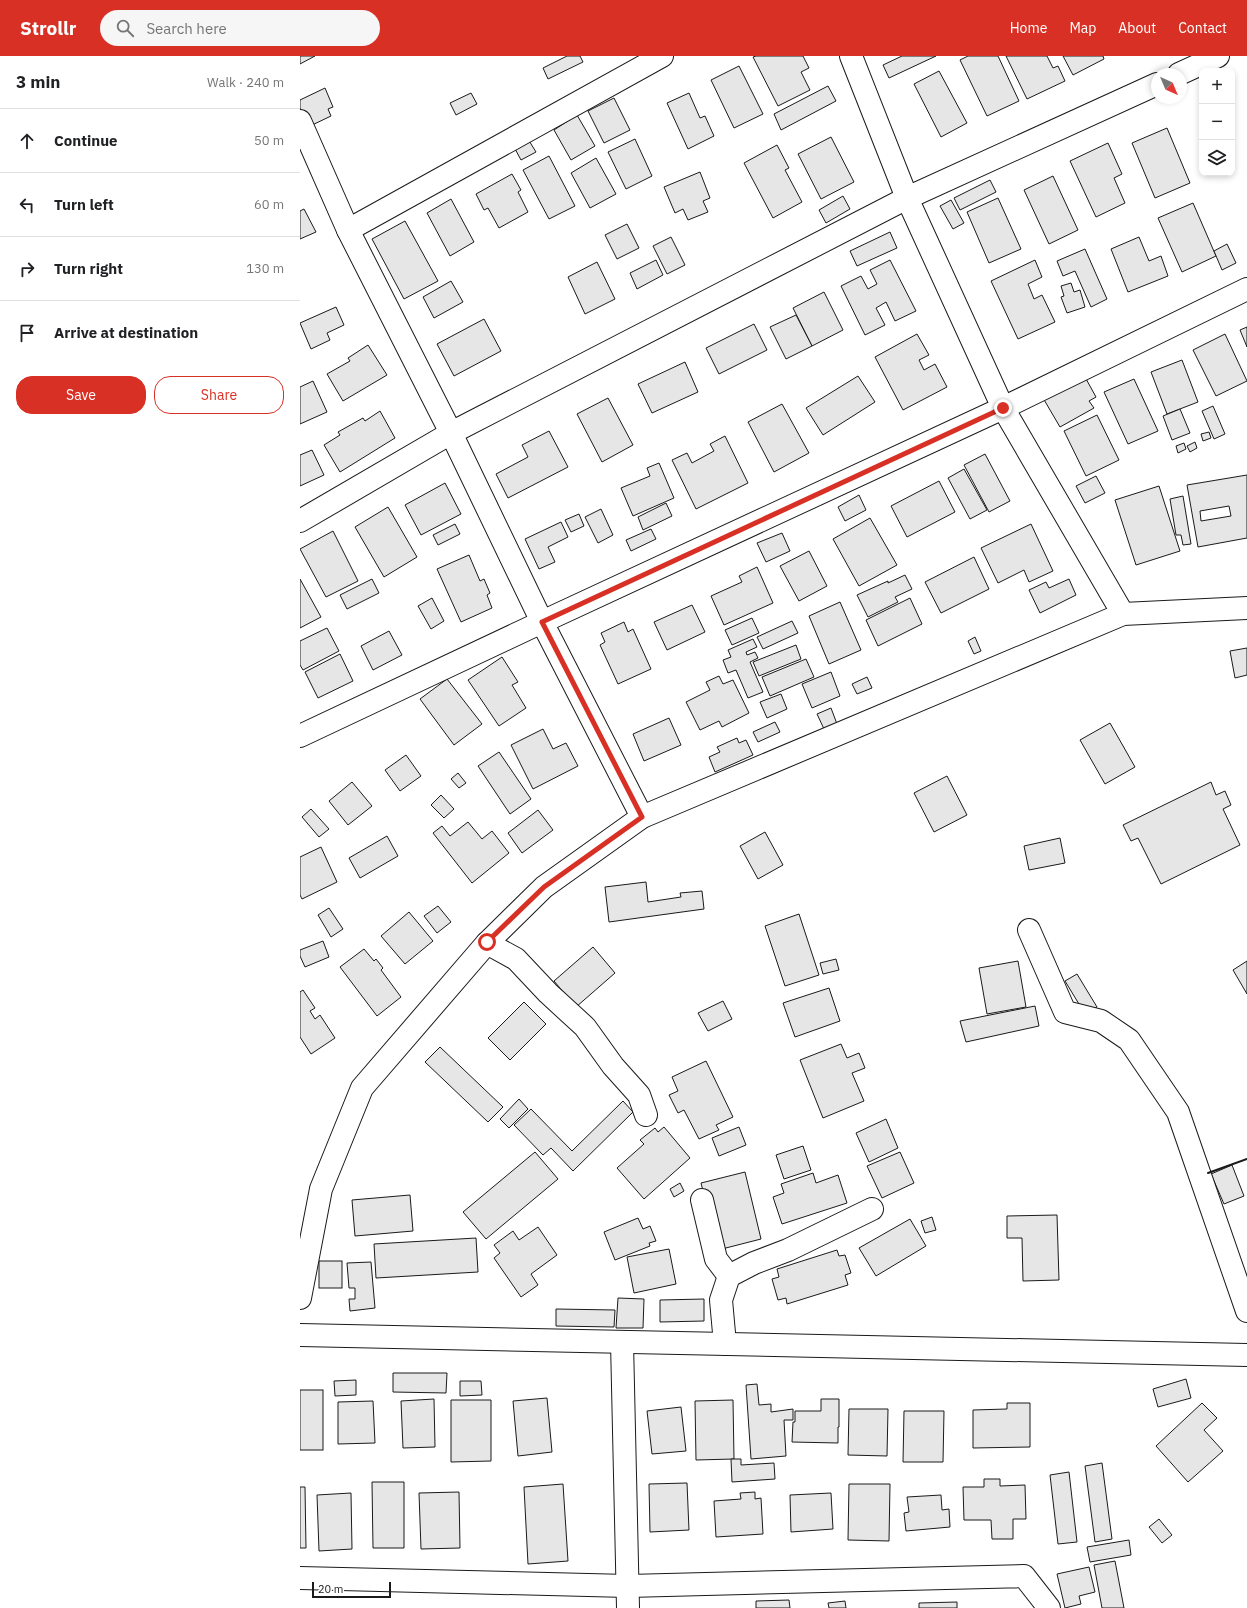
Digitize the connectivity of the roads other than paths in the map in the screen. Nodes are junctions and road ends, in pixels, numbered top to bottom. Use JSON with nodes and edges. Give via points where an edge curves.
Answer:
{"nodes":[{"id":1,"x":662,"y":56,"type":"edge"},
{"id":2,"x":851,"y":56,"type":"edge"},
{"id":3,"x":1218,"y":56,"type":"edge"},
{"id":4,"x":1187,"y":70,"type":"edge"},
{"id":5,"x":1151,"y":87,"type":"edge"},
{"id":6,"x":300,"y":121,"type":"edge"},
{"id":7,"x":907,"y":198,"type":"junction"},
{"id":8,"x":348,"y":230,"type":"junction"},
{"id":9,"x":1247,"y":289,"type":"edge"},
{"id":10,"x":1003,"y":408,"type":"junction"},
{"id":11,"x":450,"y":434,"type":"junction"},
{"id":12,"x":300,"y":521,"type":"edge"},
{"id":13,"x":1247,"y":608,"type":"edge"},
{"id":14,"x":1123,"y":614,"type":"junction"},
{"id":15,"x":542,"y":622,"type":"junction"},
{"id":16,"x":300,"y":736,"type":"edge"},
{"id":17,"x":642,"y":817,"type":"junction"},
{"id":18,"x":1029,"y":930,"type":"dead end"},
{"id":19,"x":487,"y":942,"type":"junction"},
{"id":20,"x":646,"y":1115,"type":"dead end"},
{"id":21,"x":702,"y":1200,"type":"dead end"},
{"id":22,"x":872,"y":1209,"type":"dead end"},
{"id":23,"x":730,"y":1276,"type":"junction"},
{"id":24,"x":300,"y":1298,"type":"edge"},
{"id":25,"x":1247,"y":1311,"type":"edge"},
{"id":26,"x":300,"y":1335,"type":"edge"},
{"id":27,"x":622,"y":1342,"type":"junction"},
{"id":28,"x":725,"y":1344,"type":"junction"},
{"id":29,"x":1247,"y":1355,"type":"edge"},
{"id":30,"x":300,"y":1578,"type":"edge"},
{"id":31,"x":628,"y":1586,"type":"junction"},
{"id":32,"x":628,"y":1608,"type":"edge"},
{"id":33,"x":1049,"y":1608,"type":"edge"}],
"edges":[{"from":1,"to":8,"type":"street"},
{"from":2,"to":7,"type":"street"},
{"from":3,"to":4,"type":"street"},
{"from":5,"to":7,"type":"street"},
{"from":6,"to":8,"type":"street"},
{"from":7,"to":10,"type":"street"},
{"from":7,"to":11,"type":"street"},
{"from":8,"to":11,"type":"street"},
{"from":9,"to":10,"type":"street"},
{"from":10,"to":14,"type":"street"},
{"from":10,"to":15,"type":"street"},
{"from":11,"to":12,"type":"street"},
{"from":11,"to":15,"type":"street"},
{"from":13,"to":14,"type":"street"},
{"from":14,"to":17,"type":"street"},
{"from":15,"to":16,"type":"street"},
{"from":15,"to":17,"type":"street"},
{"from":17,"to":19,"type":"street","via":[[544,887]]},
{"from":18,"to":25,"type":"street","via":[[1065,1012],[1101,1021],[1129,1040],[1178,1112]]},
{"from":19,"to":20,"type":"street","via":[[516,959],[585,1027],[613,1066],[639,1095]]},
{"from":19,"to":24,"type":"street","via":[[362,1088],[321,1189]]},
{"from":21,"to":23,"type":"street","via":[[716,1259]]},
{"from":22,"to":23,"type":"street"},
{"from":23,"to":28,"type":"street","via":[[721,1300]]},
{"from":26,"to":27,"type":"street"},
{"from":27,"to":28,"type":"street"},
{"from":27,"to":31,"type":"street"},
{"from":28,"to":29,"type":"street"},
{"from":30,"to":31,"type":"street"},
{"from":31,"to":32,"type":"street"},
{"from":31,"to":33,"type":"street","via":[[1024,1576]]}]}
